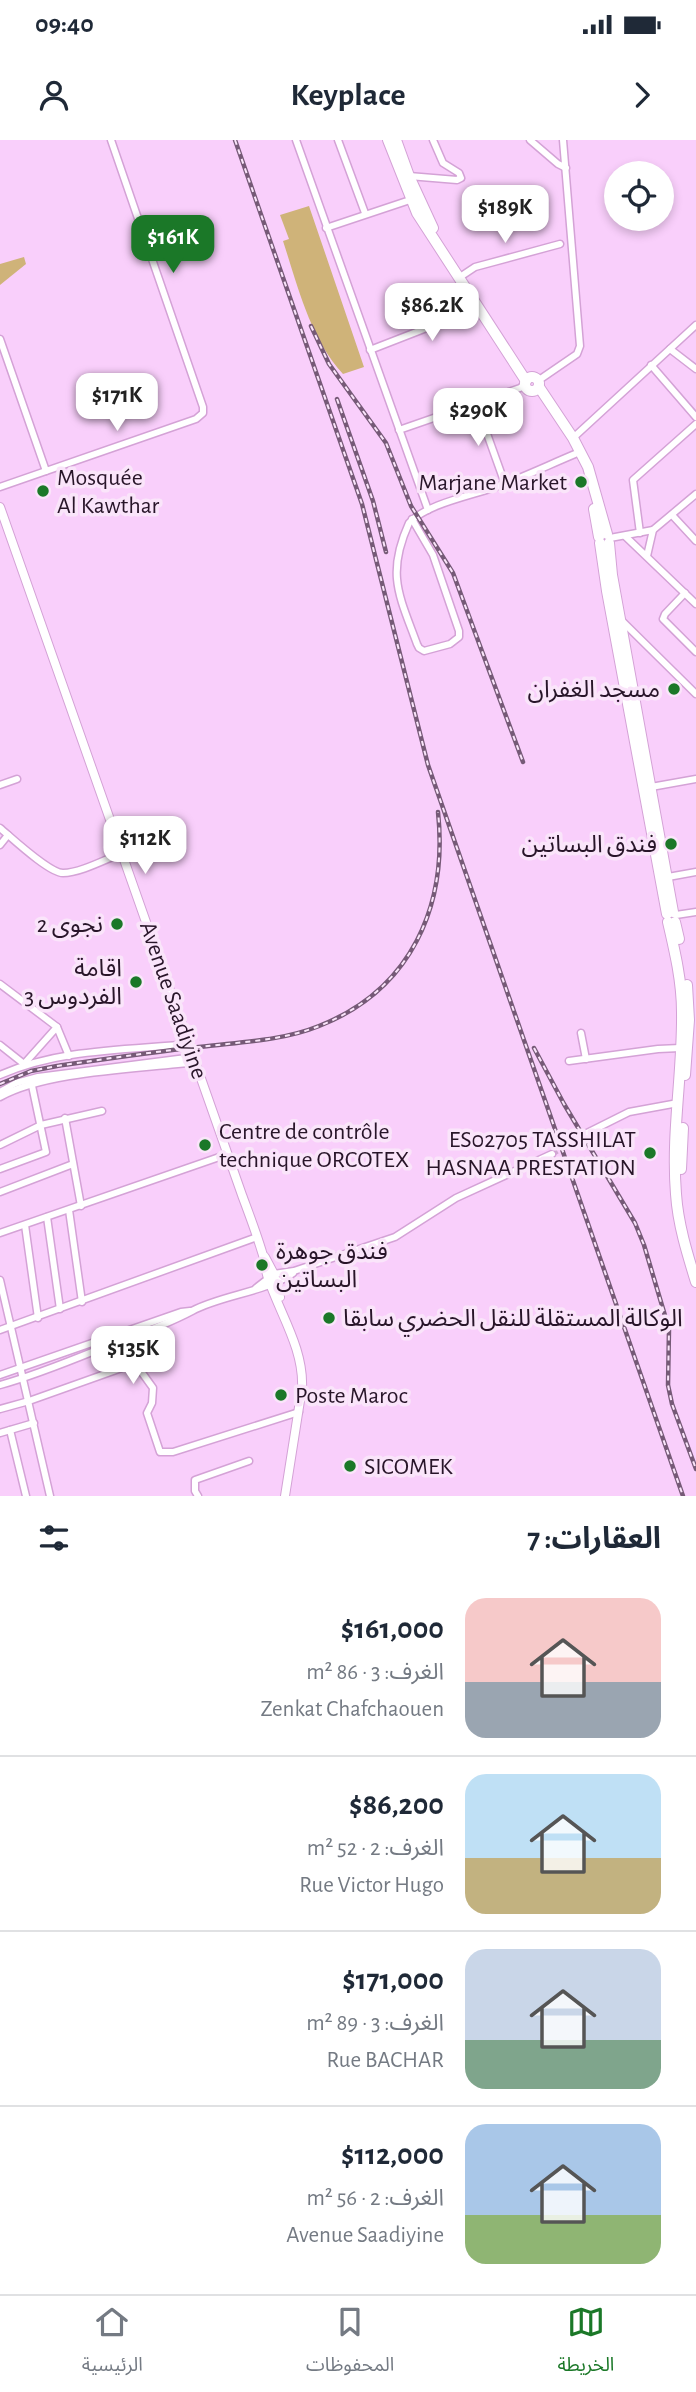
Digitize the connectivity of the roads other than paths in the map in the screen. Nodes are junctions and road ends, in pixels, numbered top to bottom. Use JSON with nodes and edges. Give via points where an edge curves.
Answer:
{"nodes":[{"id":1,"x":111,"y":140,"type":"edge"},
{"id":2,"x":296,"y":140,"type":"edge"},
{"id":3,"x":338,"y":140,"type":"edge"},
{"id":4,"x":388,"y":140,"type":"edge"},
{"id":5,"x":396,"y":140,"type":"edge"},
{"id":6,"x":433,"y":140,"type":"edge"},
{"id":7,"x":530,"y":140,"type":"edge"},
{"id":8,"x":563,"y":140,"type":"edge"},
{"id":9,"x":566,"y":168,"type":"junction"},
{"id":10,"x":409,"y":176,"type":"junction"},
{"id":11,"x":410,"y":200,"type":"junction"},
{"id":12,"x":365,"y":213,"type":"junction"},
{"id":13,"x":326,"y":228,"type":"junction"},
{"id":14,"x":560,"y":244,"type":"dead end"},
{"id":15,"x":463,"y":275,"type":"junction"},
{"id":16,"x":478,"y":308,"type":"junction"},
{"id":17,"x":696,"y":325,"type":"edge"},
{"id":18,"x":0,"y":339,"type":"edge"},
{"id":19,"x":670,"y":349,"type":"junction"},
{"id":20,"x":370,"y":350,"type":"junction"},
{"id":21,"x":651,"y":365,"type":"junction"},
{"id":22,"x":696,"y":369,"type":"edge"},
{"id":23,"x":534,"y":382,"type":"junction"},
{"id":24,"x":476,"y":402,"type":"junction"},
{"id":25,"x":696,"y":417,"type":"edge"},
{"id":26,"x":696,"y":424,"type":"edge"},
{"id":27,"x":399,"y":430,"type":"junction"},
{"id":28,"x":573,"y":438,"type":"junction"},
{"id":29,"x":575,"y":454,"type":"junction"},
{"id":30,"x":46,"y":471,"type":"junction"},
{"id":31,"x":505,"y":484,"type":"junction"},
{"id":32,"x":0,"y":487,"type":"edge"},
{"id":33,"x":696,"y":494,"type":"edge"},
{"id":34,"x":0,"y":507,"type":"edge"},
{"id":35,"x":428,"y":510,"type":"junction"},
{"id":36,"x":672,"y":515,"type":"junction"},
{"id":37,"x":412,"y":519,"type":"junction"},
{"id":38,"x":653,"y":530,"type":"junction"},
{"id":39,"x":640,"y":533,"type":"junction"},
{"id":40,"x":625,"y":536,"type":"junction"},
{"id":41,"x":605,"y":539,"type":"junction"},
{"id":42,"x":696,"y":541,"type":"edge"},
{"id":43,"x":647,"y":556,"type":"junction"},
{"id":44,"x":685,"y":593,"type":"junction"},
{"id":45,"x":696,"y":604,"type":"edge"},
{"id":46,"x":621,"y":620,"type":"junction"},
{"id":47,"x":696,"y":652,"type":"edge"},
{"id":48,"x":696,"y":694,"type":"edge"},
{"id":49,"x":17,"y":779,"type":"dead end"},
{"id":50,"x":696,"y":779,"type":"edge"},
{"id":51,"x":0,"y":785,"type":"edge"},
{"id":52,"x":651,"y":787,"type":"junction"},
{"id":53,"x":0,"y":828,"type":"edge"},
{"id":54,"x":8,"y":835,"type":"junction"},
{"id":55,"x":0,"y":845,"type":"edge"},
{"id":56,"x":122,"y":853,"type":"junction"},
{"id":57,"x":696,"y":872,"type":"edge"},
{"id":58,"x":668,"y":877,"type":"junction"},
{"id":59,"x":696,"y":912,"type":"edge"},
{"id":60,"x":672,"y":917,"type":"junction"},
{"id":61,"x":0,"y":984,"type":"edge"},
{"id":62,"x":57,"y":1027,"type":"junction"},
{"id":63,"x":581,"y":1033,"type":"dead end"},
{"id":64,"x":189,"y":1044,"type":"junction"},
{"id":65,"x":0,"y":1045,"type":"edge"},
{"id":66,"x":688,"y":1049,"type":"edge"},
{"id":67,"x":69,"y":1056,"type":"junction"},
{"id":68,"x":586,"y":1059,"type":"junction"},
{"id":69,"x":194,"y":1060,"type":"junction"},
{"id":70,"x":569,"y":1061,"type":"dead end"},
{"id":71,"x":24,"y":1064,"type":"junction"},
{"id":72,"x":0,"y":1075,"type":"edge"},
{"id":73,"x":32,"y":1082,"type":"junction"},
{"id":74,"x":0,"y":1092,"type":"edge"},
{"id":75,"x":0,"y":1097,"type":"edge"},
{"id":76,"x":678,"y":1103,"type":"junction"},
{"id":77,"x":102,"y":1111,"type":"dead end"},
{"id":78,"x":65,"y":1118,"type":"junction"},
{"id":79,"x":41,"y":1125,"type":"junction"},
{"id":80,"x":587,"y":1133,"type":"tunnel mouth"},
{"id":81,"x":575,"y":1140,"type":"tunnel mouth"},
{"id":82,"x":568,"y":1144,"type":"tunnel mouth"},
{"id":83,"x":0,"y":1145,"type":"edge"},
{"id":84,"x":228,"y":1154,"type":"junction"},
{"id":85,"x":552,"y":1154,"type":"tunnel mouth"},
{"id":86,"x":73,"y":1164,"type":"junction"},
{"id":87,"x":0,"y":1169,"type":"edge"},
{"id":88,"x":0,"y":1192,"type":"edge"},
{"id":89,"x":81,"y":1206,"type":"junction"},
{"id":90,"x":69,"y":1210,"type":"junction"},
{"id":91,"x":47,"y":1217,"type":"junction"},
{"id":92,"x":25,"y":1225,"type":"junction"},
{"id":93,"x":0,"y":1233,"type":"edge"},
{"id":94,"x":257,"y":1237,"type":"junction"},
{"id":95,"x":696,"y":1259,"type":"edge"},
{"id":96,"x":0,"y":1280,"type":"edge"},
{"id":97,"x":272,"y":1280,"type":"junction"},
{"id":98,"x":696,"y":1282,"type":"edge"},
{"id":99,"x":82,"y":1302,"type":"junction"},
{"id":100,"x":3,"y":1306,"type":"edge"},
{"id":101,"x":60,"y":1310,"type":"junction"},
{"id":102,"x":192,"y":1311,"type":"junction"},
{"id":103,"x":38,"y":1318,"type":"junction"},
{"id":104,"x":11,"y":1327,"type":"junction"},
{"id":105,"x":0,"y":1330,"type":"edge"},
{"id":106,"x":130,"y":1338,"type":"junction"},
{"id":107,"x":135,"y":1363,"type":"junction"},
{"id":108,"x":21,"y":1369,"type":"junction"},
{"id":109,"x":0,"y":1375,"type":"edge"},
{"id":110,"x":23,"y":1378,"type":"junction"},
{"id":111,"x":0,"y":1385,"type":"edge"},
{"id":112,"x":29,"y":1401,"type":"junction"},
{"id":113,"x":0,"y":1409,"type":"edge"},
{"id":114,"x":299,"y":1412,"type":"junction"},
{"id":115,"x":34,"y":1423,"type":"junction"},
{"id":116,"x":10,"y":1430,"type":"junction"},
{"id":117,"x":0,"y":1433,"type":"edge"},
{"id":118,"x":249,"y":1461,"type":"dead end"},
{"id":119,"x":26,"y":1496,"type":"edge"},
{"id":120,"x":50,"y":1496,"type":"edge"},
{"id":121,"x":198,"y":1496,"type":"edge"},
{"id":122,"x":285,"y":1496,"type":"edge"}],
"edges":[{"from":1,"to":30,"type":"street","via":[[203,413]]},
{"from":2,"to":13,"type":"street"},
{"from":3,"to":12,"type":"street"},
{"from":4,"to":11,"type":"main road"},
{"from":5,"to":10,"type":"main road"},
{"from":6,"to":10,"type":"street","via":[[443,163],[461,178]]},
{"from":7,"to":9,"type":"street"},
{"from":8,"to":9,"type":"street"},
{"from":9,"to":23,"type":"street","via":[[580,346],[577,354]]},
{"from":10,"to":15,"type":"main road","via":[[436,235]]},
{"from":11,"to":12,"type":"street"},
{"from":11,"to":16,"type":"main road"},
{"from":12,"to":13,"type":"street"},
{"from":13,"to":20,"type":"street"},
{"from":14,"to":15,"type":"street","via":[[475,267]]},
{"from":15,"to":23,"type":"main road"},
{"from":16,"to":20,"type":"street"},
{"from":16,"to":23,"type":"main road"},
{"from":17,"to":19,"type":"street"},
{"from":18,"to":30,"type":"street"},
{"from":19,"to":21,"type":"street"},
{"from":19,"to":22,"type":"street"},
{"from":20,"to":27,"type":"street"},
{"from":21,"to":25,"type":"street"},
{"from":21,"to":28,"type":"street"},
{"from":23,"to":24,"type":"street"},
{"from":23,"to":28,"type":"main road"},
{"from":23,"to":29,"type":"main road"},
{"from":24,"to":27,"type":"street"},
{"from":24,"to":31,"type":"street"},
{"from":26,"to":39,"type":"street","via":[[633,480]]},
{"from":27,"to":35,"type":"street"},
{"from":28,"to":41,"type":"main road","via":[[592,476]]},
{"from":29,"to":31,"type":"street"},
{"from":29,"to":41,"type":"main road"},
{"from":30,"to":32,"type":"street"},
{"from":31,"to":35,"type":"street"},
{"from":33,"to":36,"type":"street"},
{"from":34,"to":56,"type":"main road","name":"Avenue Saadiyine"},
{"from":35,"to":37,"type":"street"},
{"from":36,"to":38,"type":"street"},
{"from":36,"to":42,"type":"street"},
{"from":37,"to":37,"type":"street","via":[[395,577],[416,643],[424,652],[450,644],[459,634],[433,555]]},
{"from":38,"to":39,"type":"street"},
{"from":38,"to":43,"type":"street"},
{"from":39,"to":40,"type":"street"},
{"from":40,"to":41,"type":"street"},
{"from":40,"to":43,"type":"street"},
{"from":41,"to":46,"type":"main road"},
{"from":41,"to":60,"type":"main road","via":[[608,594]]},
{"from":43,"to":44,"type":"street"},
{"from":44,"to":45,"type":"street"},
{"from":44,"to":47,"type":"street","via":[[663,619]]},
{"from":46,"to":48,"type":"street"},
{"from":46,"to":52,"type":"main road"},
{"from":49,"to":51,"type":"street"},
{"from":50,"to":52,"type":"street"},
{"from":52,"to":58,"type":"main road"},
{"from":53,"to":54,"type":"street"},
{"from":54,"to":55,"type":"street"},
{"from":54,"to":56,"type":"street","via":[[60,873]]},
{"from":56,"to":64,"type":"main road","name":"Avenue Saadiyine"},
{"from":57,"to":58,"type":"street"},
{"from":58,"to":60,"type":"main road"},
{"from":59,"to":60,"type":"street"},
{"from":60,"to":66,"type":"main road"},
{"from":61,"to":62,"type":"street"},
{"from":62,"to":67,"type":"street"},
{"from":62,"to":71,"type":"street"},
{"from":63,"to":68,"type":"street"},
{"from":64,"to":67,"type":"street"},
{"from":64,"to":69,"type":"main road","name":"Avenue Saadiyine"},
{"from":65,"to":71,"type":"street"},
{"from":66,"to":68,"type":"street"},
{"from":66,"to":76,"type":"main road"},
{"from":66,"to":95,"type":"main road","via":[[681,1178]]},
{"from":67,"to":71,"type":"street"},
{"from":68,"to":70,"type":"street"},
{"from":69,"to":73,"type":"street"},
{"from":69,"to":84,"type":"main road","name":"Avenue Saadiyine"},
{"from":71,"to":72,"type":"street"},
{"from":73,"to":74,"type":"street"},
{"from":73,"to":75,"type":"street"},
{"from":73,"to":79,"type":"street"},
{"from":76,"to":80,"type":"street","via":[[629,1112]]},
{"from":76,"to":98,"type":"main road","via":[[676,1196]]},
{"from":77,"to":78,"type":"street"},
{"from":78,"to":79,"type":"street"},
{"from":78,"to":86,"type":"street"},
{"from":79,"to":83,"type":"street"},
{"from":79,"to":87,"type":"street","via":[[45,1154]]},
{"from":81,"to":82,"type":"street"},
{"from":84,"to":89,"type":"street"},
{"from":84,"to":94,"type":"main road","name":"Avenue Saadiyine"},
{"from":85,"to":97,"type":"street","via":[[456,1198],[395,1237]]},
{"from":86,"to":88,"type":"street"},
{"from":86,"to":89,"type":"street"},
{"from":89,"to":90,"type":"street"},
{"from":90,"to":91,"type":"street"},
{"from":90,"to":99,"type":"street"},
{"from":91,"to":92,"type":"street"},
{"from":91,"to":101,"type":"street"},
{"from":92,"to":93,"type":"street"},
{"from":92,"to":103,"type":"street"},
{"from":94,"to":97,"type":"main road","name":"Avenue Saadiyine"},
{"from":94,"to":99,"type":"street"},
{"from":96,"to":100,"type":"street"},
{"from":97,"to":102,"type":"street"},
{"from":97,"to":114,"type":"main road","name":"Avenue Saadiyine","via":[[303,1377]]},
{"from":99,"to":101,"type":"street"},
{"from":100,"to":104,"type":"street"},
{"from":101,"to":103,"type":"street"},
{"from":102,"to":106,"type":"street"},
{"from":102,"to":108,"type":"street"},
{"from":103,"to":104,"type":"street"},
{"from":104,"to":105,"type":"street"},
{"from":104,"to":108,"type":"street"},
{"from":106,"to":107,"type":"street"},
{"from":106,"to":110,"type":"street"},
{"from":107,"to":112,"type":"street"},
{"from":107,"to":114,"type":"street","via":[[152,1388],[147,1410],[160,1452],[173,1452]]},
{"from":108,"to":109,"type":"street"},
{"from":108,"to":110,"type":"street"},
{"from":110,"to":111,"type":"street"},
{"from":110,"to":112,"type":"street"},
{"from":112,"to":113,"type":"street"},
{"from":112,"to":115,"type":"street"},
{"from":114,"to":122,"type":"main road","name":"Avenue Saadiyine"},
{"from":115,"to":116,"type":"street"},
{"from":115,"to":120,"type":"street"},
{"from":116,"to":117,"type":"street"},
{"from":116,"to":119,"type":"street"},
{"from":118,"to":121,"type":"street","via":[[195,1480]]}]}
